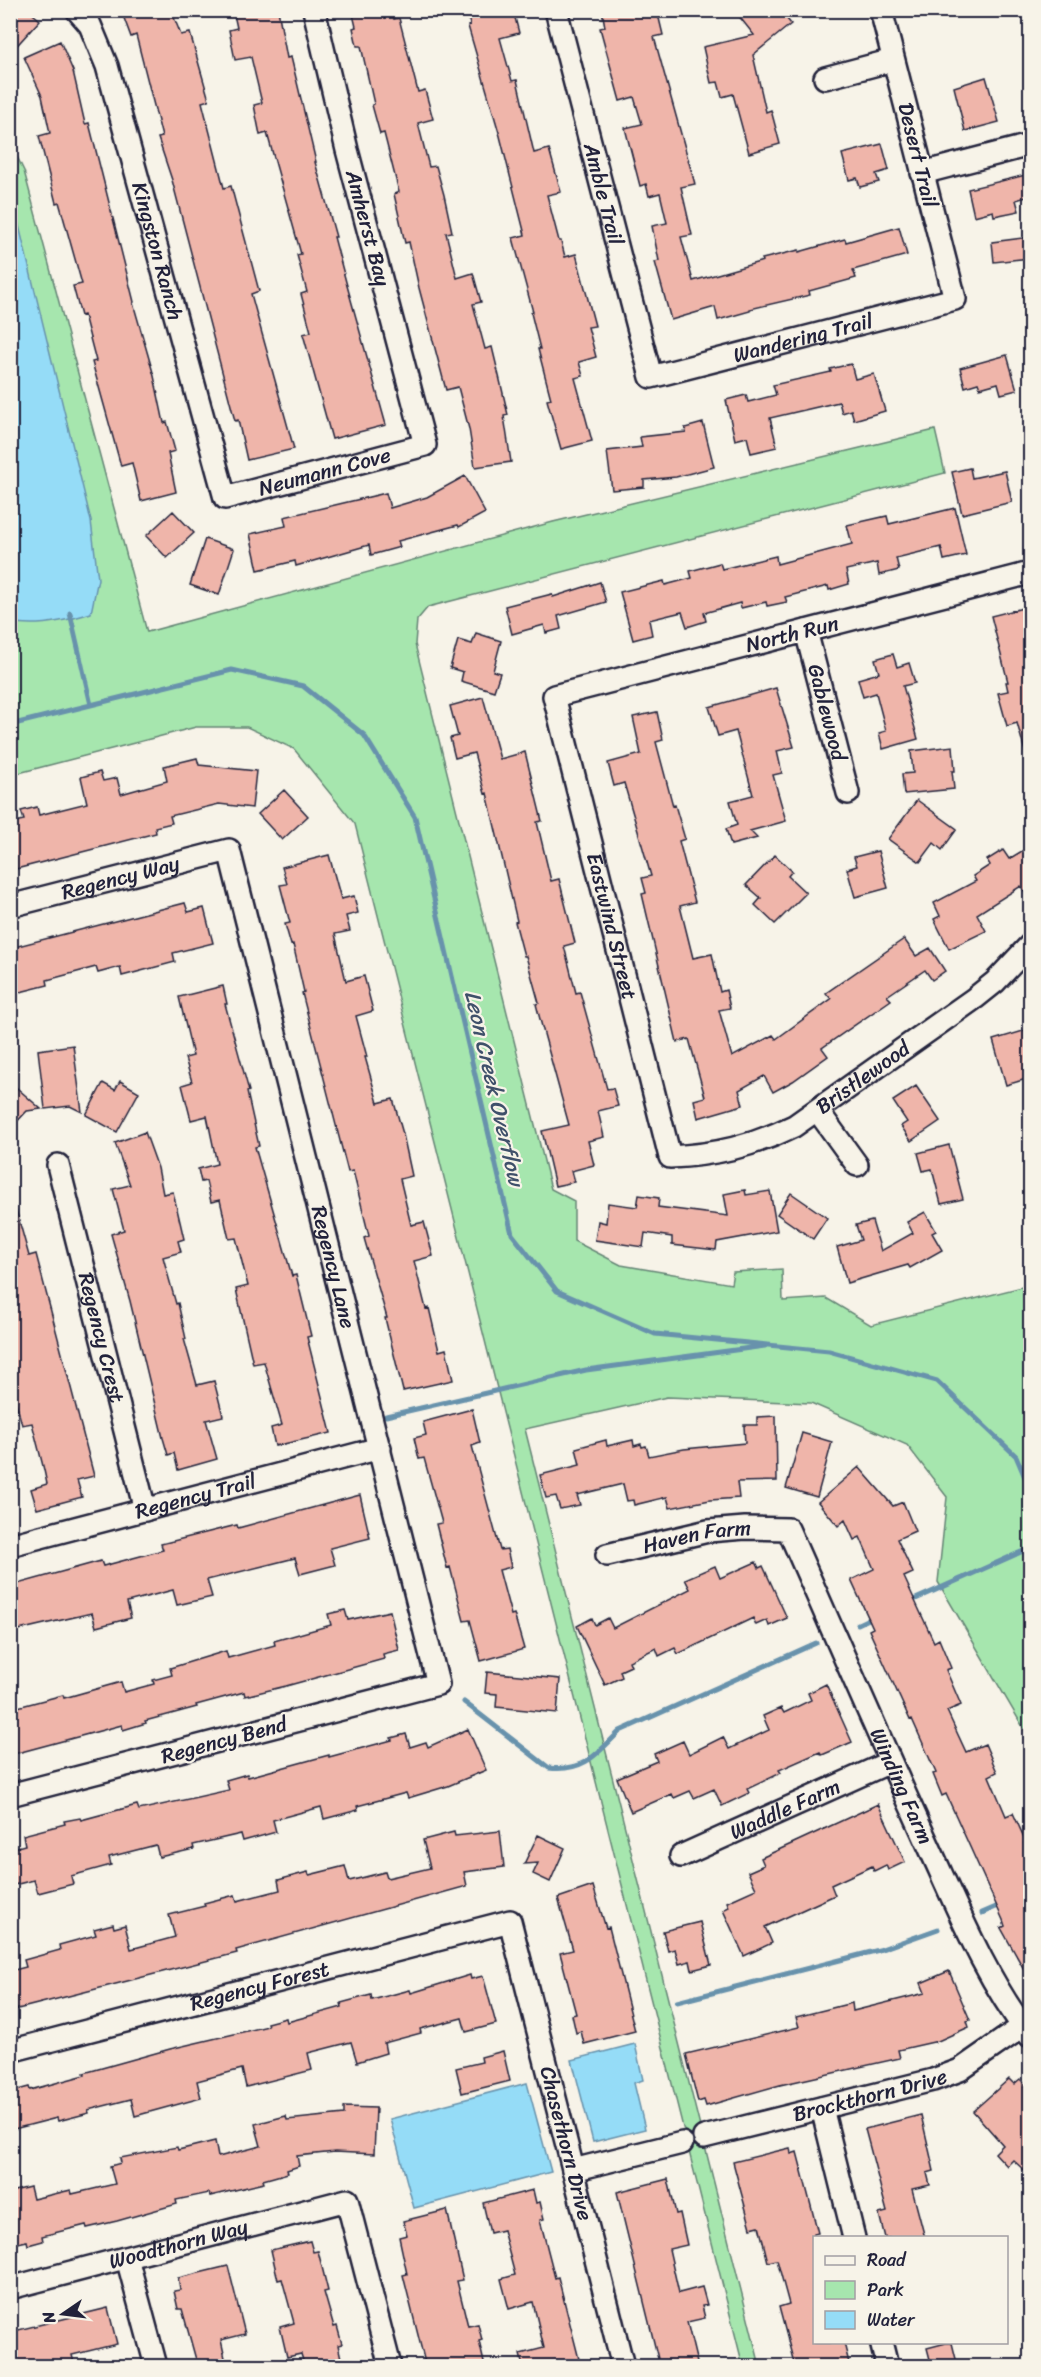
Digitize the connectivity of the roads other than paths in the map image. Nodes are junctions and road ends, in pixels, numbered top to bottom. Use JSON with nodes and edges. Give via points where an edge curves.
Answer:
{"nodes":[{"id":1,"x":77,"y":10,"type":"edge"},
{"id":2,"x":314,"y":10,"type":"edge"},
{"id":3,"x":556,"y":10,"type":"edge"},
{"id":4,"x":881,"y":10,"type":"edge"},
{"id":5,"x":893,"y":60,"type":"junction"},
{"id":6,"x":825,"y":78,"type":"dead end"},
{"id":7,"x":1030,"y":145,"type":"edge"},
{"id":8,"x":922,"y":172,"type":"junction"},
{"id":9,"x":955,"y":299,"type":"joint"},
{"id":10,"x":651,"y":377,"type":"joint"},
{"id":11,"x":425,"y":445,"type":"joint"},
{"id":12,"x":225,"y":498,"type":"joint"},
{"id":13,"x":1030,"y":573,"type":"edge"},
{"id":14,"x":806,"y":631,"type":"junction"},
{"id":15,"x":554,"y":696,"type":"joint"},
{"id":16,"x":848,"y":793,"type":"dead end"},
{"id":17,"x":229,"y":850,"type":"joint"},
{"id":18,"x":10,"y":906,"type":"edge"},
{"id":19,"x":1030,"y":945,"type":"edge"},
{"id":20,"x":818,"y":1111,"type":"junction"},
{"id":21,"x":670,"y":1157,"type":"joint"},
{"id":22,"x":58,"y":1165,"type":"dead end"},
{"id":23,"x":857,"y":1165,"type":"dead end"},
{"id":24,"x":380,"y":1448,"type":"junction"},
{"id":25,"x":144,"y":1510,"type":"junction"},
{"id":26,"x":788,"y":1529,"type":"joint"},
{"id":27,"x":10,"y":1545,"type":"edge"},
{"id":28,"x":607,"y":1555,"type":"dead end"},
{"id":29,"x":438,"y":1684,"type":"joint"},
{"id":30,"x":890,"y":1762,"type":"junction"},
{"id":31,"x":10,"y":1795,"type":"edge"},
{"id":32,"x":681,"y":1856,"type":"dead end"},
{"id":33,"x":510,"y":1921,"type":"joint"},
{"id":34,"x":1027,"y":2031,"type":"edge"},
{"id":35,"x":10,"y":2051,"type":"edge"},
{"id":36,"x":822,"y":2108,"type":"junction"},
{"id":37,"x":704,"y":2137,"type":"dead end"},
{"id":38,"x":682,"y":2142,"type":"dead end"},
{"id":39,"x":573,"y":2170,"type":"junction"},
{"id":40,"x":854,"y":2236,"type":"edge"},
{"id":41,"x":127,"y":2258,"type":"junction"},
{"id":42,"x":10,"y":2288,"type":"edge"},
{"id":43,"x":881,"y":2344,"type":"edge"},
{"id":44,"x":156,"y":2367,"type":"edge"},
{"id":45,"x":390,"y":2367,"type":"edge"},
{"id":46,"x":623,"y":2367,"type":"edge"},
{"id":47,"x":887,"y":2367,"type":"edge"}],
"edges":[{"from":1,"to":12,"type":"street","name":"Kingston Ranch","via":[[90,25],[107,66]]},
{"from":2,"to":11,"type":"street","name":"Amherst Bay"},
{"from":3,"to":10,"type":"street","name":"Amble Trail"},
{"from":4,"to":5,"type":"street","name":"Desert Trail"},
{"from":5,"to":6,"type":"street"},
{"from":5,"to":8,"type":"street","name":"Desert Trail"},
{"from":7,"to":8,"type":"street"},
{"from":8,"to":9,"type":"street","name":"Desert Trail"},
{"from":9,"to":10,"type":"street","name":"Wandering Trail"},
{"from":11,"to":12,"type":"street","name":"Neumann Cove"},
{"from":13,"to":14,"type":"street","name":"North Run"},
{"from":14,"to":15,"type":"street","name":"North Run"},
{"from":14,"to":16,"type":"street","name":"Gablewood"},
{"from":15,"to":21,"type":"street","name":"Eastwind Street"},
{"from":17,"to":18,"type":"street","name":"Regency Way"},
{"from":17,"to":24,"type":"street","name":"Regency Lane"},
{"from":19,"to":20,"type":"street","name":"Bristlewood","via":[[975,998]]},
{"from":20,"to":21,"type":"street","name":"Bristlewood","via":[[747,1146]]},
{"from":20,"to":23,"type":"street"},
{"from":22,"to":25,"type":"street","name":"Regency Crest"},
{"from":24,"to":25,"type":"street","name":"Regency Trail"},
{"from":24,"to":29,"type":"street","name":"Regency Lane"},
{"from":25,"to":27,"type":"street","name":"Regency Trail"},
{"from":26,"to":28,"type":"street","name":"Haven Farm","via":[[708,1531]]},
{"from":26,"to":30,"type":"street","name":"Winding Farm"},
{"from":29,"to":31,"type":"street","name":"Regency Bend"},
{"from":30,"to":32,"type":"street","name":"Waddle Farm"},
{"from":30,"to":34,"type":"street","name":"Winding Farm","via":[[988,1971]]},
{"from":33,"to":35,"type":"street","name":"Regency Forest"},
{"from":33,"to":39,"type":"street","name":"Chasethorn Drive"},
{"from":34,"to":36,"type":"street","name":"Brockthorn Drive","via":[[960,2070]]},
{"from":36,"to":37,"type":"street","name":"Brockthorn Drive"},
{"from":36,"to":40,"type":"street"},
{"from":38,"to":39,"type":"street"},
{"from":39,"to":46,"type":"street","name":"Chasethorn Drive"},
{"from":41,"to":42,"type":"street","name":"Woodthorn Way"},
{"from":41,"to":44,"type":"street"},
{"from":41,"to":45,"type":"street","name":"Woodthorn Way","via":[[347,2200]]},
{"from":43,"to":47,"type":"street"}]}
